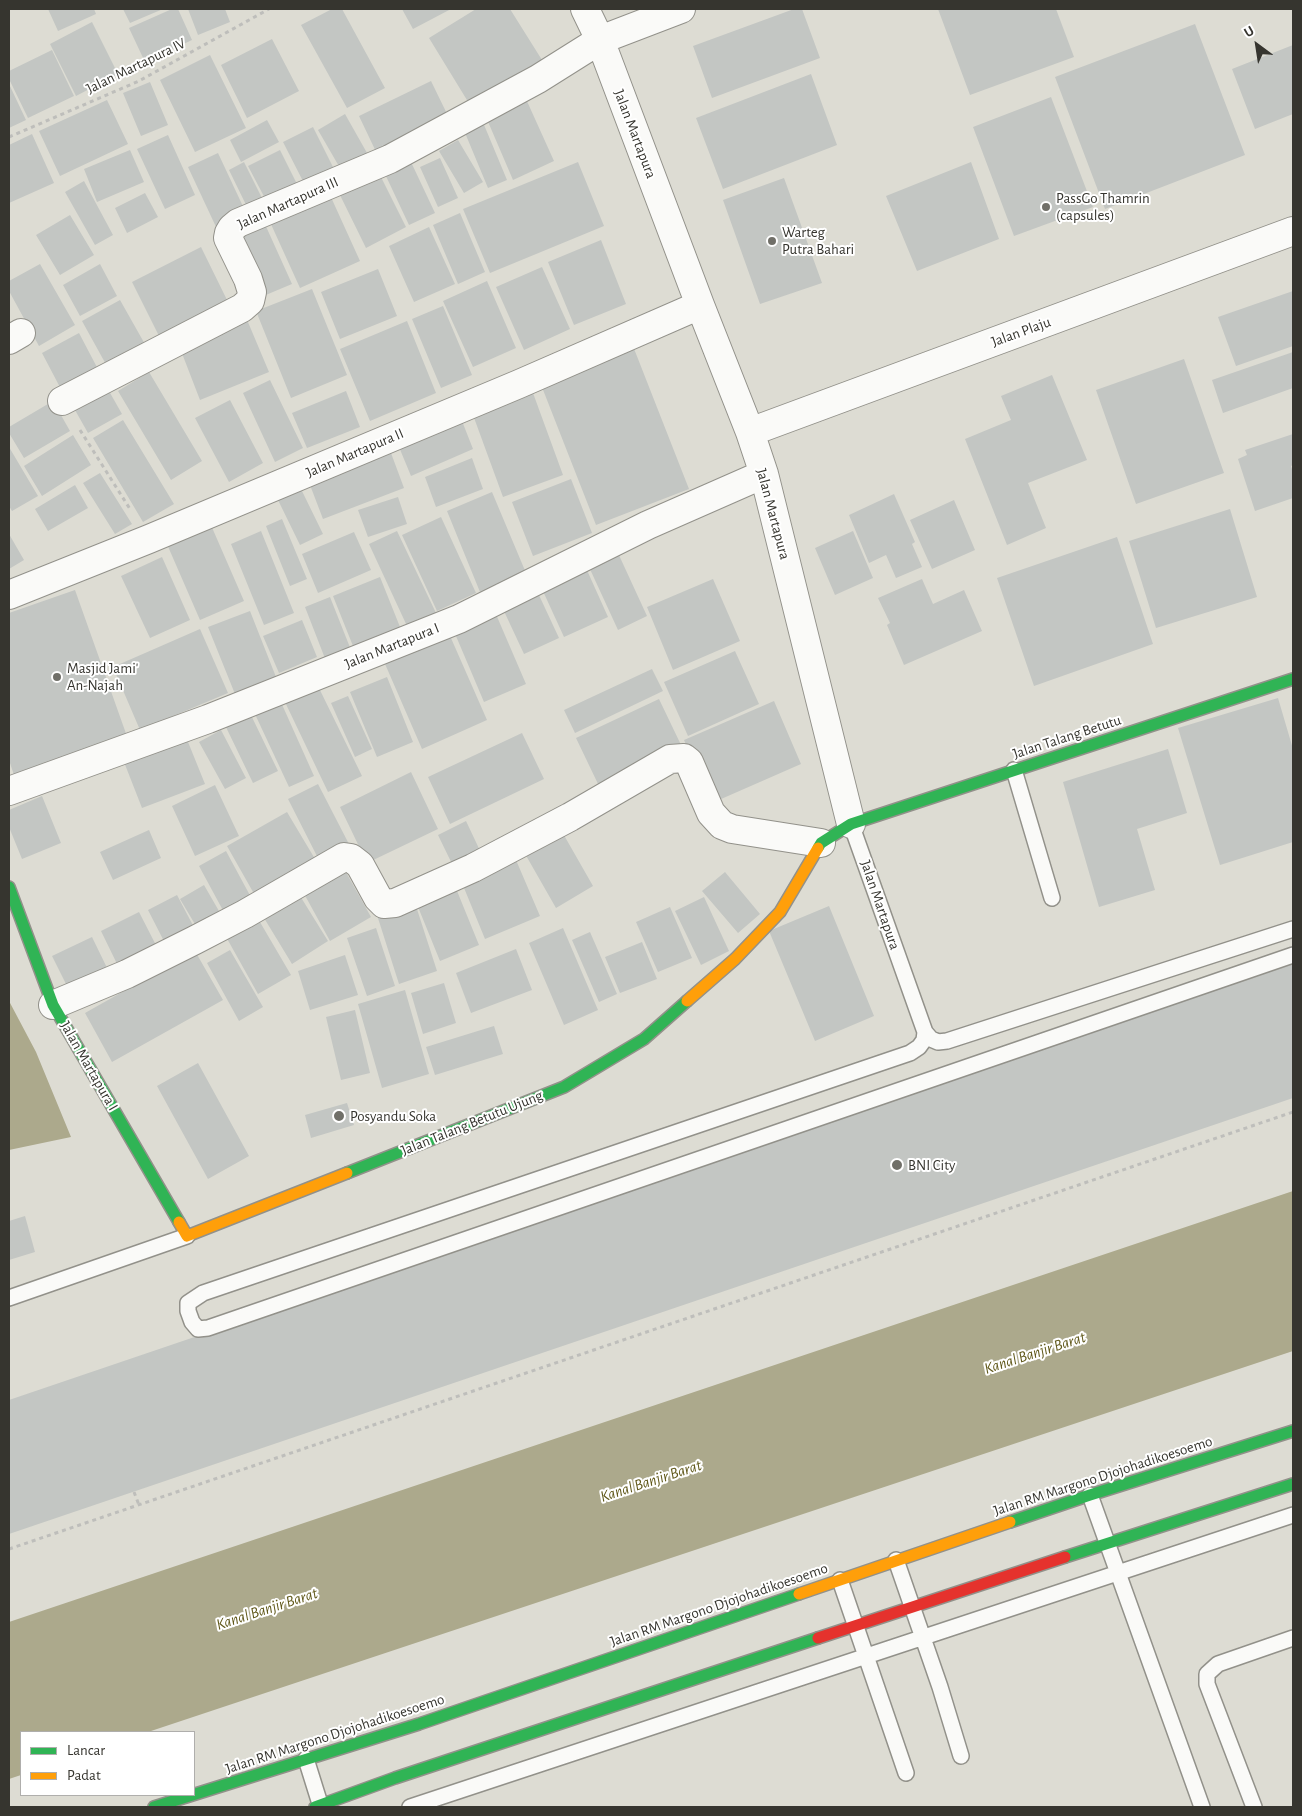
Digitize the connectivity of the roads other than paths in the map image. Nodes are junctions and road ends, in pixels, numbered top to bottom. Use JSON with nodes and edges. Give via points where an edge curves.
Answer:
{"nodes":[{"id":1,"x":585,"y":9,"type":"edge"},
{"id":2,"x":681,"y":9,"type":"edge"},
{"id":3,"x":600,"y":40,"type":"junction"},
{"id":4,"x":1293,"y":231,"type":"edge"},
{"id":5,"x":700,"y":305,"type":"junction"},
{"id":6,"x":62,"y":401,"type":"dead end"},
{"id":7,"x":750,"y":432,"type":"junction"},
{"id":8,"x":764,"y":474,"type":"junction"},
{"id":9,"x":9,"y":595,"type":"edge"},
{"id":10,"x":1293,"y":679,"type":"edge"},
{"id":11,"x":1014,"y":770,"type":"junction"},
{"id":12,"x":9,"y":792,"type":"edge"},
{"id":13,"x":851,"y":824,"type":"junction"},
{"id":14,"x":821,"y":843,"type":"junction"},
{"id":15,"x":9,"y":887,"type":"edge"},
{"id":16,"x":1052,"y":898,"type":"dead end"},
{"id":17,"x":1293,"y":929,"type":"edge"},
{"id":18,"x":1293,"y":955,"type":"edge"},
{"id":19,"x":53,"y":1005,"type":"junction"},
{"id":20,"x":925,"y":1032,"type":"junction"},
{"id":21,"x":188,"y":1236,"type":"junction"},
{"id":22,"x":9,"y":1298,"type":"edge"},
{"id":23,"x":1293,"y":1431,"type":"edge"},
{"id":24,"x":1293,"y":1484,"type":"edge"},
{"id":25,"x":1090,"y":1495,"type":"junction"},
{"id":26,"x":1293,"y":1515,"type":"edge"},
{"id":27,"x":1108,"y":1543,"type":"junction"},
{"id":28,"x":896,"y":1560,"type":"junction"},
{"id":29,"x":1118,"y":1574,"type":"junction"},
{"id":30,"x":840,"y":1580,"type":"junction"},
{"id":31,"x":912,"y":1608,"type":"junction"},
{"id":32,"x":855,"y":1627,"type":"junction"},
{"id":33,"x":1293,"y":1638,"type":"edge"},
{"id":34,"x":923,"y":1639,"type":"junction"},
{"id":35,"x":866,"y":1657,"type":"junction"},
{"id":36,"x":961,"y":1756,"type":"dead end"},
{"id":37,"x":306,"y":1759,"type":"junction"},
{"id":38,"x":906,"y":1773,"type":"dead end"},
{"id":39,"x":195,"y":1794,"type":"edge"},
{"id":40,"x":189,"y":1796,"type":"edge"},
{"id":41,"x":154,"y":1807,"type":"edge"},
{"id":42,"x":319,"y":1807,"type":"edge"},
{"id":43,"x":410,"y":1807,"type":"edge"},
{"id":44,"x":1202,"y":1807,"type":"edge"},
{"id":45,"x":1254,"y":1807,"type":"edge"}],
"edges":[{"from":1,"to":3,"type":"street","name":"Jalan Martapura"},
{"from":2,"to":3,"type":"street"},
{"from":3,"to":5,"type":"street","name":"Jalan Martapura"},
{"from":3,"to":6,"type":"street","name":"Jalan Martapura III","via":[[538,79],[390,159],[238,223],[228,233],[228,238],[248,279],[252,292],[250,301]]},
{"from":4,"to":7,"type":"street","name":"Jalan Plaju"},
{"from":5,"to":7,"type":"street","name":"Jalan Martapura"},
{"from":5,"to":9,"type":"street","name":"Jalan Martapura II","via":[[492,396]]},
{"from":7,"to":8,"type":"street","name":"Jalan Martapura"},
{"from":8,"to":12,"type":"street","name":"Jalan Martapura I","via":[[648,525],[459,619],[208,719]]},
{"from":8,"to":13,"type":"street","name":"Jalan Martapura"},
{"from":10,"to":11,"type":"main road","name":"Jalan Talang Betutu"},
{"from":11,"to":13,"type":"main road","name":"Jalan Talang Betutu"},
{"from":11,"to":16,"type":"lane"},
{"from":13,"to":14,"type":"main road","name":"Jalan Talang Betutu Ujung"},
{"from":13,"to":20,"type":"lane","name":"Jalan Martapura"},
{"from":14,"to":19,"type":"street","via":[[722,825],[711,813],[689,762],[684,758],[670,759],[473,868],[395,903],[384,904],[360,865],[351,858],[344,858],[127,974]]},
{"from":14,"to":21,"type":"main road","name":"Jalan Talang Betutu Ujung","via":[[780,912],[735,958],[644,1039],[564,1087]]},
{"from":15,"to":19,"type":"main road","name":"Jalan Martapura I"},
{"from":17,"to":20,"type":"lane","via":[[947,1041],[938,1042]]},
{"from":18,"to":20,"type":"lane","via":[[208,1328],[198,1329],[193,1325],[188,1303],[203,1293],[910,1053],[919,1047]]},
{"from":19,"to":21,"type":"main road","name":"Jalan Martapura I"},
{"from":21,"to":22,"type":"lane","name":"Jalan Talang Betutu Ujung"},
{"from":23,"to":25,"type":"main road","name":"Jalan RM Margono Djojohadikoesoemo"},
{"from":24,"to":27,"type":"main road"},
{"from":25,"to":27,"type":"lane"},
{"from":25,"to":28,"type":"main road","name":"Jalan RM Margono Djojohadikoesoemo"},
{"from":26,"to":29,"type":"lane"},
{"from":27,"to":29,"type":"lane"},
{"from":27,"to":31,"type":"main road"},
{"from":28,"to":30,"type":"main road","name":"Jalan RM Margono Djojohadikoesoemo"},
{"from":28,"to":31,"type":"lane"},
{"from":29,"to":34,"type":"lane"},
{"from":29,"to":44,"type":"lane"},
{"from":30,"to":32,"type":"lane"},
{"from":30,"to":37,"type":"main road","name":"Jalan RM Margono Djojohadikoesoemo","via":[[419,1724]]},
{"from":31,"to":32,"type":"main road"},
{"from":31,"to":34,"type":"lane"},
{"from":32,"to":35,"type":"lane"},
{"from":32,"to":42,"type":"main road","via":[[395,1778]]},
{"from":33,"to":45,"type":"lane","via":[[1218,1664],[1207,1674],[1207,1684]]},
{"from":34,"to":35,"type":"lane"},
{"from":34,"to":36,"type":"lane"},
{"from":35,"to":38,"type":"lane"},
{"from":35,"to":43,"type":"lane"},
{"from":37,"to":39,"type":"main road","name":"Jalan RM Margono Djojohadikoesoemo"},
{"from":37,"to":42,"type":"lane"},
{"from":40,"to":41,"type":"main road","name":"Jalan RM Margono Djojohadikoesoemo"}]}
